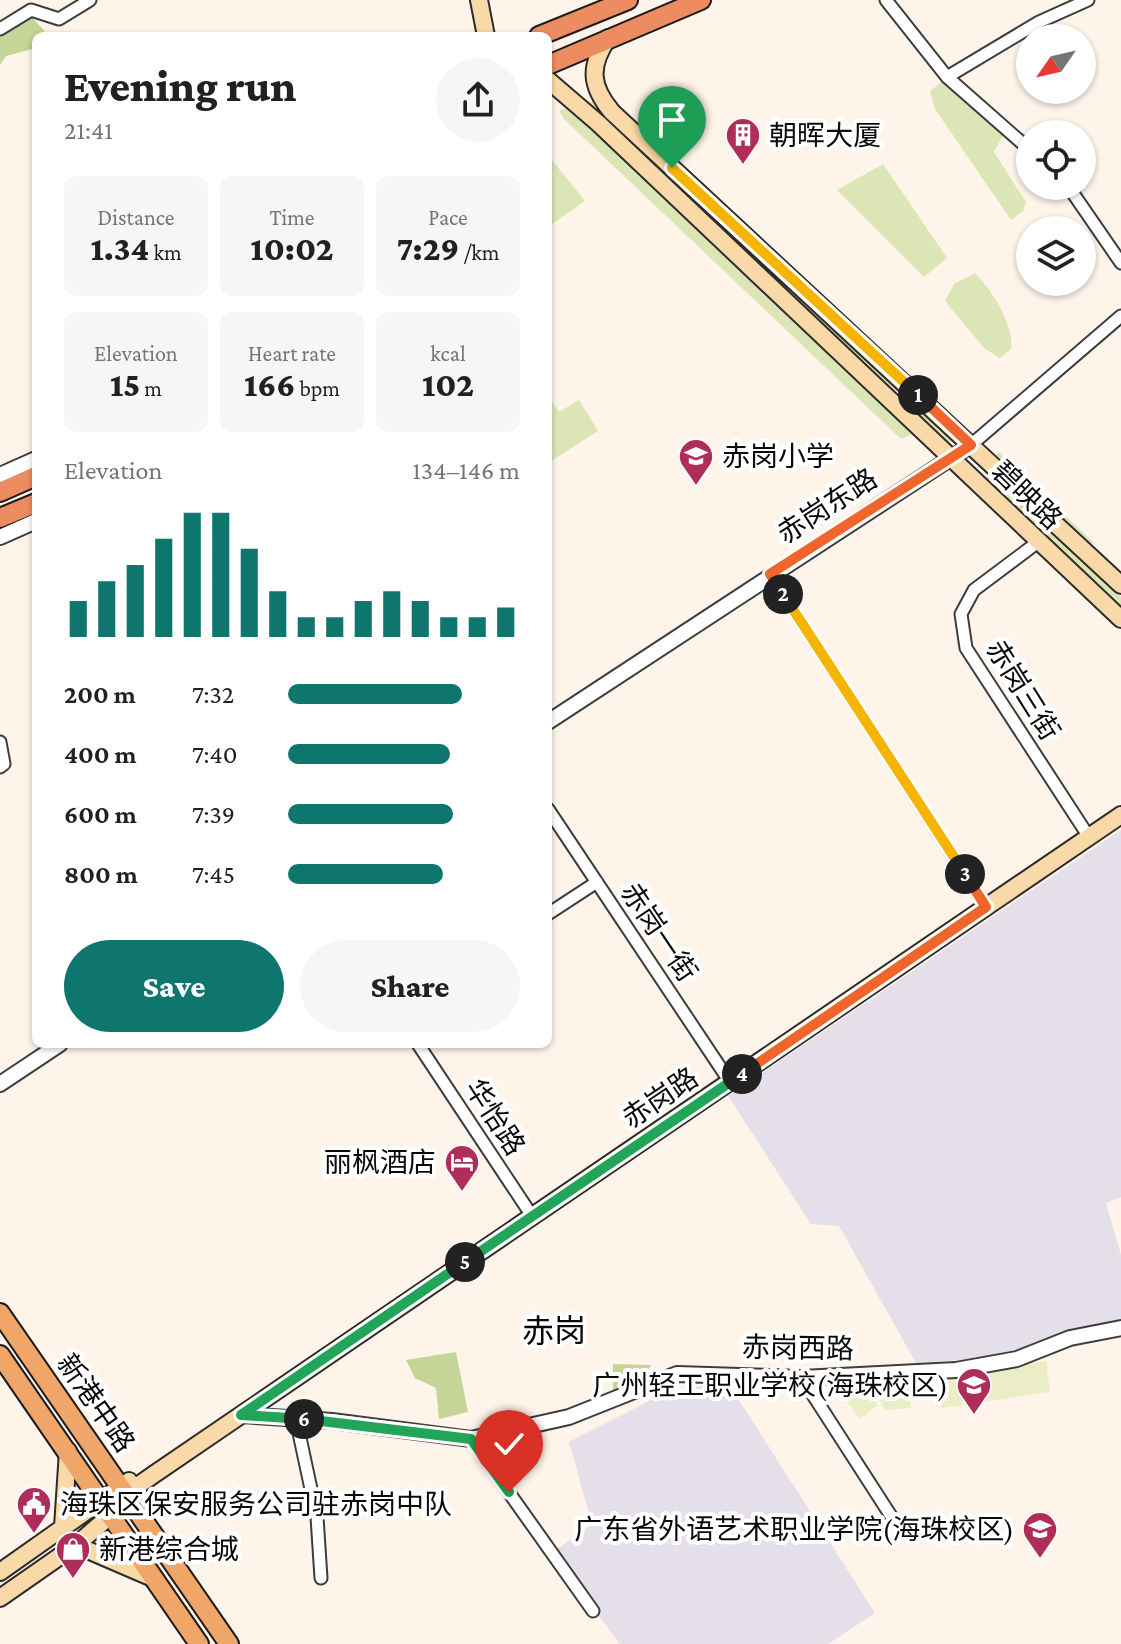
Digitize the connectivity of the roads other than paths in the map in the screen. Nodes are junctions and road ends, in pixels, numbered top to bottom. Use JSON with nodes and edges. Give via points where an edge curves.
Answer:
{"nodes":[{"id":1,"x":90,"y":0,"type":"edge"},
{"id":2,"x":479,"y":0,"type":"edge"},
{"id":3,"x":628,"y":0,"type":"edge"},
{"id":4,"x":701,"y":0,"type":"edge"},
{"id":5,"x":886,"y":0,"type":"edge"},
{"id":6,"x":1088,"y":0,"type":"edge"},
{"id":7,"x":0,"y":29,"type":"edge"},
{"id":8,"x":485,"y":32,"type":"edge"},
{"id":9,"x":549,"y":32,"type":"edge"},
{"id":10,"x":608,"y":38,"type":"junction"},
{"id":11,"x":552,"y":63,"type":"edge"},
{"id":12,"x":947,"y":77,"type":"junction"},
{"id":13,"x":552,"y":83,"type":"edge"},
{"id":14,"x":1016,"y":138,"type":"edge"},
{"id":15,"x":1078,"y":200,"type":"edge"},
{"id":16,"x":1121,"y":263,"type":"edge"},
{"id":17,"x":1121,"y":316,"type":"edge"},
{"id":18,"x":971,"y":445,"type":"junction"},
{"id":19,"x":950,"y":458,"type":"junction"},
{"id":20,"x":32,"y":461,"type":"edge"},
{"id":21,"x":0,"y":475,"type":"edge"},
{"id":22,"x":32,"y":478,"type":"edge"},
{"id":23,"x":0,"y":492,"type":"edge"},
{"id":24,"x":32,"y":505,"type":"edge"},
{"id":25,"x":0,"y":518,"type":"edge"},
{"id":26,"x":32,"y":523,"type":"edge"},
{"id":27,"x":0,"y":537,"type":"edge"},
{"id":28,"x":1038,"y":542,"type":"junction"},
{"id":29,"x":770,"y":574,"type":"junction"},
{"id":30,"x":1121,"y":585,"type":"edge"},
{"id":31,"x":1121,"y":619,"type":"edge"},
{"id":32,"x":552,"y":719,"type":"edge"},
{"id":33,"x":0,"y":742,"type":"edge"},
{"id":34,"x":2,"y":766,"type":"edge"},
{"id":35,"x":552,"y":815,"type":"edge"},
{"id":36,"x":1121,"y":815,"type":"edge"},
{"id":37,"x":1089,"y":837,"type":"junction"},
{"id":38,"x":597,"y":882,"type":"junction"},
{"id":39,"x":986,"y":907,"type":"junction"},
{"id":40,"x":552,"y":911,"type":"edge"},
{"id":41,"x":54,"y":1048,"type":"edge"},
{"id":42,"x":421,"y":1048,"type":"edge"},
{"id":43,"x":730,"y":1082,"type":"junction"},
{"id":44,"x":0,"y":1084,"type":"edge"},
{"id":45,"x":532,"y":1216,"type":"junction"},
{"id":46,"x":0,"y":1313,"type":"edge"},
{"id":47,"x":1121,"y":1328,"type":"edge"},
{"id":48,"x":346,"y":1342,"type":"junction"},
{"id":49,"x":0,"y":1355,"type":"edge"},
{"id":50,"x":802,"y":1378,"type":"junction"},
{"id":51,"x":241,"y":1415,"type":"junction"},
{"id":52,"x":296,"y":1419,"type":"junction"},
{"id":53,"x":471,"y":1439,"type":"junction"},
{"id":54,"x":68,"y":1451,"type":"junction"},
{"id":55,"x":123,"y":1490,"type":"junction"},
{"id":56,"x":107,"y":1507,"type":"junction"},
{"id":57,"x":891,"y":1516,"type":"dead end"},
{"id":58,"x":63,"y":1527,"type":"junction"},
{"id":59,"x":76,"y":1545,"type":"junction"},
{"id":60,"x":0,"y":1572,"type":"edge"},
{"id":61,"x":321,"y":1578,"type":"dead end"},
{"id":62,"x":155,"y":1579,"type":"junction"},
{"id":63,"x":0,"y":1598,"type":"edge"},
{"id":64,"x":593,"y":1611,"type":"dead end"},
{"id":65,"x":199,"y":1644,"type":"edge"},
{"id":66,"x":229,"y":1644,"type":"edge"}],
"edges":[{"from":1,"to":7,"type":"street","via":[[59,19],[31,10]]},
{"from":2,"to":8,"type":"main road"},
{"from":3,"to":9,"type":"highway"},
{"from":4,"to":10,"type":"highway"},
{"from":5,"to":12,"type":"street"},
{"from":6,"to":12,"type":"street","via":[[1039,22]]},
{"from":10,"to":11,"type":"highway"},
{"from":10,"to":18,"type":"main road","name":"碧映路","via":[[593,69],[600,97],[612,112]]},
{"from":12,"to":14,"type":"street"},
{"from":13,"to":19,"type":"main road","name":"碧映路"},
{"from":15,"to":16,"type":"street"},
{"from":17,"to":18,"type":"street","name":"赤岗东路"},
{"from":18,"to":19,"type":"street","name":"赤岗东路"},
{"from":18,"to":30,"type":"main road","name":"碧映路"},
{"from":19,"to":28,"type":"main road","name":"碧映路"},
{"from":19,"to":29,"type":"street","name":"赤岗东路"},
{"from":20,"to":21,"type":"street"},
{"from":22,"to":23,"type":"highway"},
{"from":24,"to":25,"type":"highway"},
{"from":26,"to":27,"type":"street"},
{"from":28,"to":31,"type":"main road","name":"碧映路"},
{"from":28,"to":37,"type":"street","name":"赤岗三街","via":[[974,590],[961,614],[966,648]]},
{"from":29,"to":32,"type":"street","name":"赤岗东路"},
{"from":29,"to":39,"type":"street"},
{"from":33,"to":34,"type":"street"},
{"from":35,"to":38,"type":"street","name":"赤岗一街"},
{"from":36,"to":37,"type":"main road","name":"赤岗路"},
{"from":37,"to":39,"type":"main road","name":"赤岗路"},
{"from":38,"to":40,"type":"street"},
{"from":38,"to":43,"type":"street","name":"赤岗一街"},
{"from":39,"to":43,"type":"main road","name":"赤岗路"},
{"from":41,"to":44,"type":"street"},
{"from":42,"to":45,"type":"street","name":"华怡路"},
{"from":43,"to":45,"type":"main road","name":"赤岗路"},
{"from":45,"to":48,"type":"main road","name":"赤岗路"},
{"from":46,"to":55,"type":"main road","name":"新港中路"},
{"from":47,"to":50,"type":"street","name":"赤岗西路","via":[[956,1370]]},
{"from":48,"to":51,"type":"main road","name":"赤岗路"},
{"from":48,"to":55,"type":"main road","name":"赤岗路","via":[[302,1365]]},
{"from":49,"to":54,"type":"main road","name":"新港中路"},
{"from":50,"to":53,"type":"street","name":"赤岗西路","via":[[677,1374],[569,1417]]},
{"from":50,"to":57,"type":"street"},
{"from":51,"to":52,"type":"street","name":"赤岗西路"},
{"from":51,"to":55,"type":"main road","name":"赤岗路"},
{"from":52,"to":53,"type":"street","name":"赤岗西路"},
{"from":52,"to":61,"type":"street","via":[[317,1517]]},
{"from":53,"to":64,"type":"street"},
{"from":54,"to":56,"type":"main road","name":"新港中路"},
{"from":54,"to":58,"type":"main road"},
{"from":55,"to":56,"type":"main road","name":"赤岗路"},
{"from":55,"to":66,"type":"main road","name":"新港中路"},
{"from":56,"to":58,"type":"main road"},
{"from":56,"to":59,"type":"main road"},
{"from":56,"to":62,"type":"main road","name":"新港中路"},
{"from":58,"to":60,"type":"main road"},
{"from":59,"to":62,"type":"main road"},
{"from":59,"to":63,"type":"main road"},
{"from":62,"to":65,"type":"main road","name":"新港中路"}]}
